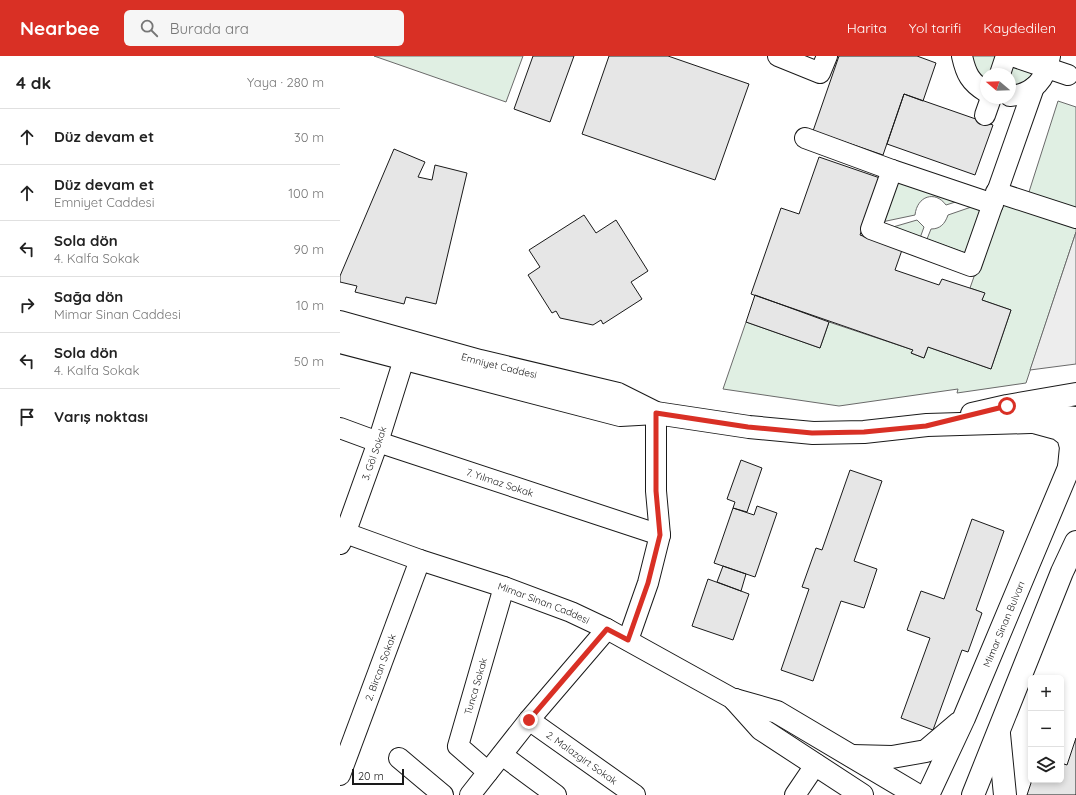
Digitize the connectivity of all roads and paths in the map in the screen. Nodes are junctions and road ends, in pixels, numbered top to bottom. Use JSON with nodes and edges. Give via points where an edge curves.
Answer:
{"nodes":[{"id":1,"x":778,"y":56,"type":"edge"},
{"id":2,"x":827,"y":56,"type":"edge"},
{"id":3,"x":962,"y":56,"type":"edge"},
{"id":4,"x":1006,"y":56,"type":"edge"},
{"id":5,"x":1012,"y":56,"type":"edge"},
{"id":6,"x":1048,"y":62,"type":"edge"},
{"id":7,"x":1002,"y":68,"type":"edge"},
{"id":8,"x":1068,"y":75,"type":"dead end"},
{"id":9,"x":1034,"y":87,"type":"junction"},
{"id":10,"x":980,"y":88,"type":"edge"},
{"id":11,"x":1016,"y":95,"type":"edge"},
{"id":12,"x":805,"y":138,"type":"dead end"},
{"id":13,"x":892,"y":170,"type":"junction"},
{"id":14,"x":994,"y":198,"type":"junction"},
{"id":15,"x":1076,"y":218,"type":"edge"},
{"id":16,"x":340,"y":322,"type":"edge"},
{"id":17,"x":340,"y":342,"type":"edge"},
{"id":18,"x":404,"y":359,"type":"junction"},
{"id":19,"x":1076,"y":394,"type":"edge"},
{"id":20,"x":656,"y":413,"type":"junction"},
{"id":21,"x":1076,"y":418,"type":"edge"},
{"id":22,"x":1030,"y":422,"type":"junction"},
{"id":23,"x":926,"y":426,"type":"junction"},
{"id":24,"x":340,"y":428,"type":"edge"},
{"id":25,"x":378,"y":442,"type":"junction"},
{"id":26,"x":1072,"y":459,"type":"edge"},
{"id":27,"x":660,"y":535,"type":"junction"},
{"id":28,"x":342,"y":537,"type":"edge"},
{"id":29,"x":1076,"y":542,"type":"edge"},
{"id":30,"x":420,"y":560,"type":"junction"},
{"id":31,"x":504,"y":587,"type":"junction"},
{"id":32,"x":607,"y":629,"type":"junction"},
{"id":33,"x":628,"y":640,"type":"junction"},
{"id":34,"x":735,"y":700,"type":"junction"},
{"id":35,"x":964,"y":718,"type":"junction"},
{"id":36,"x":529,"y":720,"type":"junction"},
{"id":37,"x":999,"y":731,"type":"junction"},
{"id":38,"x":502,"y":755,"type":"junction"},
{"id":39,"x":850,"y":756,"type":"junction"},
{"id":40,"x":399,"y":758,"type":"dead end"},
{"id":41,"x":824,"y":769,"type":"junction"},
{"id":42,"x":488,"y":772,"type":"junction"},
{"id":43,"x":340,"y":775,"type":"edge"},
{"id":44,"x":442,"y":795,"type":"edge"},
{"id":45,"x":470,"y":795,"type":"edge"},
{"id":46,"x":556,"y":795,"type":"edge"},
{"id":47,"x":635,"y":795,"type":"edge"},
{"id":48,"x":795,"y":795,"type":"edge"},
{"id":49,"x":848,"y":795,"type":"edge"},
{"id":50,"x":862,"y":795,"type":"edge"},
{"id":51,"x":917,"y":795,"type":"edge"},
{"id":52,"x":928,"y":795,"type":"edge"},
{"id":53,"x":973,"y":795,"type":"edge"},
{"id":54,"x":1005,"y":795,"type":"edge"}],
"edges":[{"from":1,"to":2,"type":"street","via":[[820,73]]},
{"from":3,"to":10,"type":"street","via":[[965,70]]},
{"from":4,"to":7,"type":"street"},
{"from":5,"to":6,"type":"street"},
{"from":6,"to":8,"type":"street"},
{"from":6,"to":9,"type":"street","via":[[1040,81]]},
{"from":9,"to":11,"type":"street"},
{"from":9,"to":14,"type":"street"},
{"from":12,"to":13,"type":"street"},
{"from":13,"to":14,"type":"street"},
{"from":13,"to":14,"type":"street","via":[[871,229],[971,266]]},
{"from":14,"to":15,"type":"street"},
{"from":16,"to":20,"type":"main road","name":"Emniyet Caddesi","via":[[480,361],[618,394]]},
{"from":17,"to":18,"type":"main road","name":"Emniyet Caddesi"},
{"from":18,"to":20,"type":"main road","name":"Emniyet Caddesi","via":[[620,415]]},
{"from":18,"to":25,"type":"street","name":"3. Göl Sokak"},
{"from":19,"to":23,"type":"main road","via":[[1007,406]]},
{"from":20,"to":23,"type":"main road","name":"Emniyet Caddesi","via":[[748,427],[812,433],[864,432]]},
{"from":20,"to":27,"type":"street","via":[[656,491]]},
{"from":21,"to":22,"type":"main road"},
{"from":22,"to":23,"type":"main road"},
{"from":22,"to":26,"type":"main road","via":[[1059,429],[1068,436]]},
{"from":24,"to":25,"type":"street","name":"7. Yılmaz Sokak"},
{"from":25,"to":27,"type":"street","name":"7. Yılmaz Sokak"},
{"from":25,"to":28,"type":"street","name":"3. Göl Sokak"},
{"from":26,"to":35,"type":"main road","name":"Mimar Sinan Bulvarı"},
{"from":27,"to":33,"type":"street","via":[[648,583]]},
{"from":28,"to":30,"type":"street","name":"Mimar Sinan Caddesi"},
{"from":29,"to":37,"type":"main road"},
{"from":30,"to":31,"type":"street","name":"Mimar Sinan Caddesi"},
{"from":30,"to":43,"type":"street","name":"2. Bircan Sokak"},
{"from":31,"to":32,"type":"street","name":"Mimar Sinan Caddesi"},
{"from":31,"to":42,"type":"street","name":"Tunca Sokak","via":[[458,746]]},
{"from":32,"to":33,"type":"street","name":"Mimar Sinan Caddesi"},
{"from":32,"to":36,"type":"street"},
{"from":33,"to":34,"type":"street","name":"Mimar Sinan Caddesi"},
{"from":34,"to":39,"type":"main road","via":[[777,712]]},
{"from":34,"to":41,"type":"main road","via":[[761,729]]},
{"from":35,"to":39,"type":"main road","via":[[926,751],[892,757]]},
{"from":35,"to":52,"type":"main road","name":"Mimar Sinan Bulvarı"},
{"from":36,"to":38,"type":"street"},
{"from":36,"to":47,"type":"street","name":"2. Malazgirt Sokak"},
{"from":37,"to":53,"type":"main road"},
{"from":37,"to":54,"type":"main road"},
{"from":38,"to":42,"type":"street"},
{"from":38,"to":46,"type":"street"},
{"from":39,"to":51,"type":"main road"},
{"from":40,"to":44,"type":"street"},
{"from":41,"to":48,"type":"street"},
{"from":41,"to":49,"type":"main road"},
{"from":41,"to":50,"type":"main road"},
{"from":42,"to":45,"type":"street"}]}
